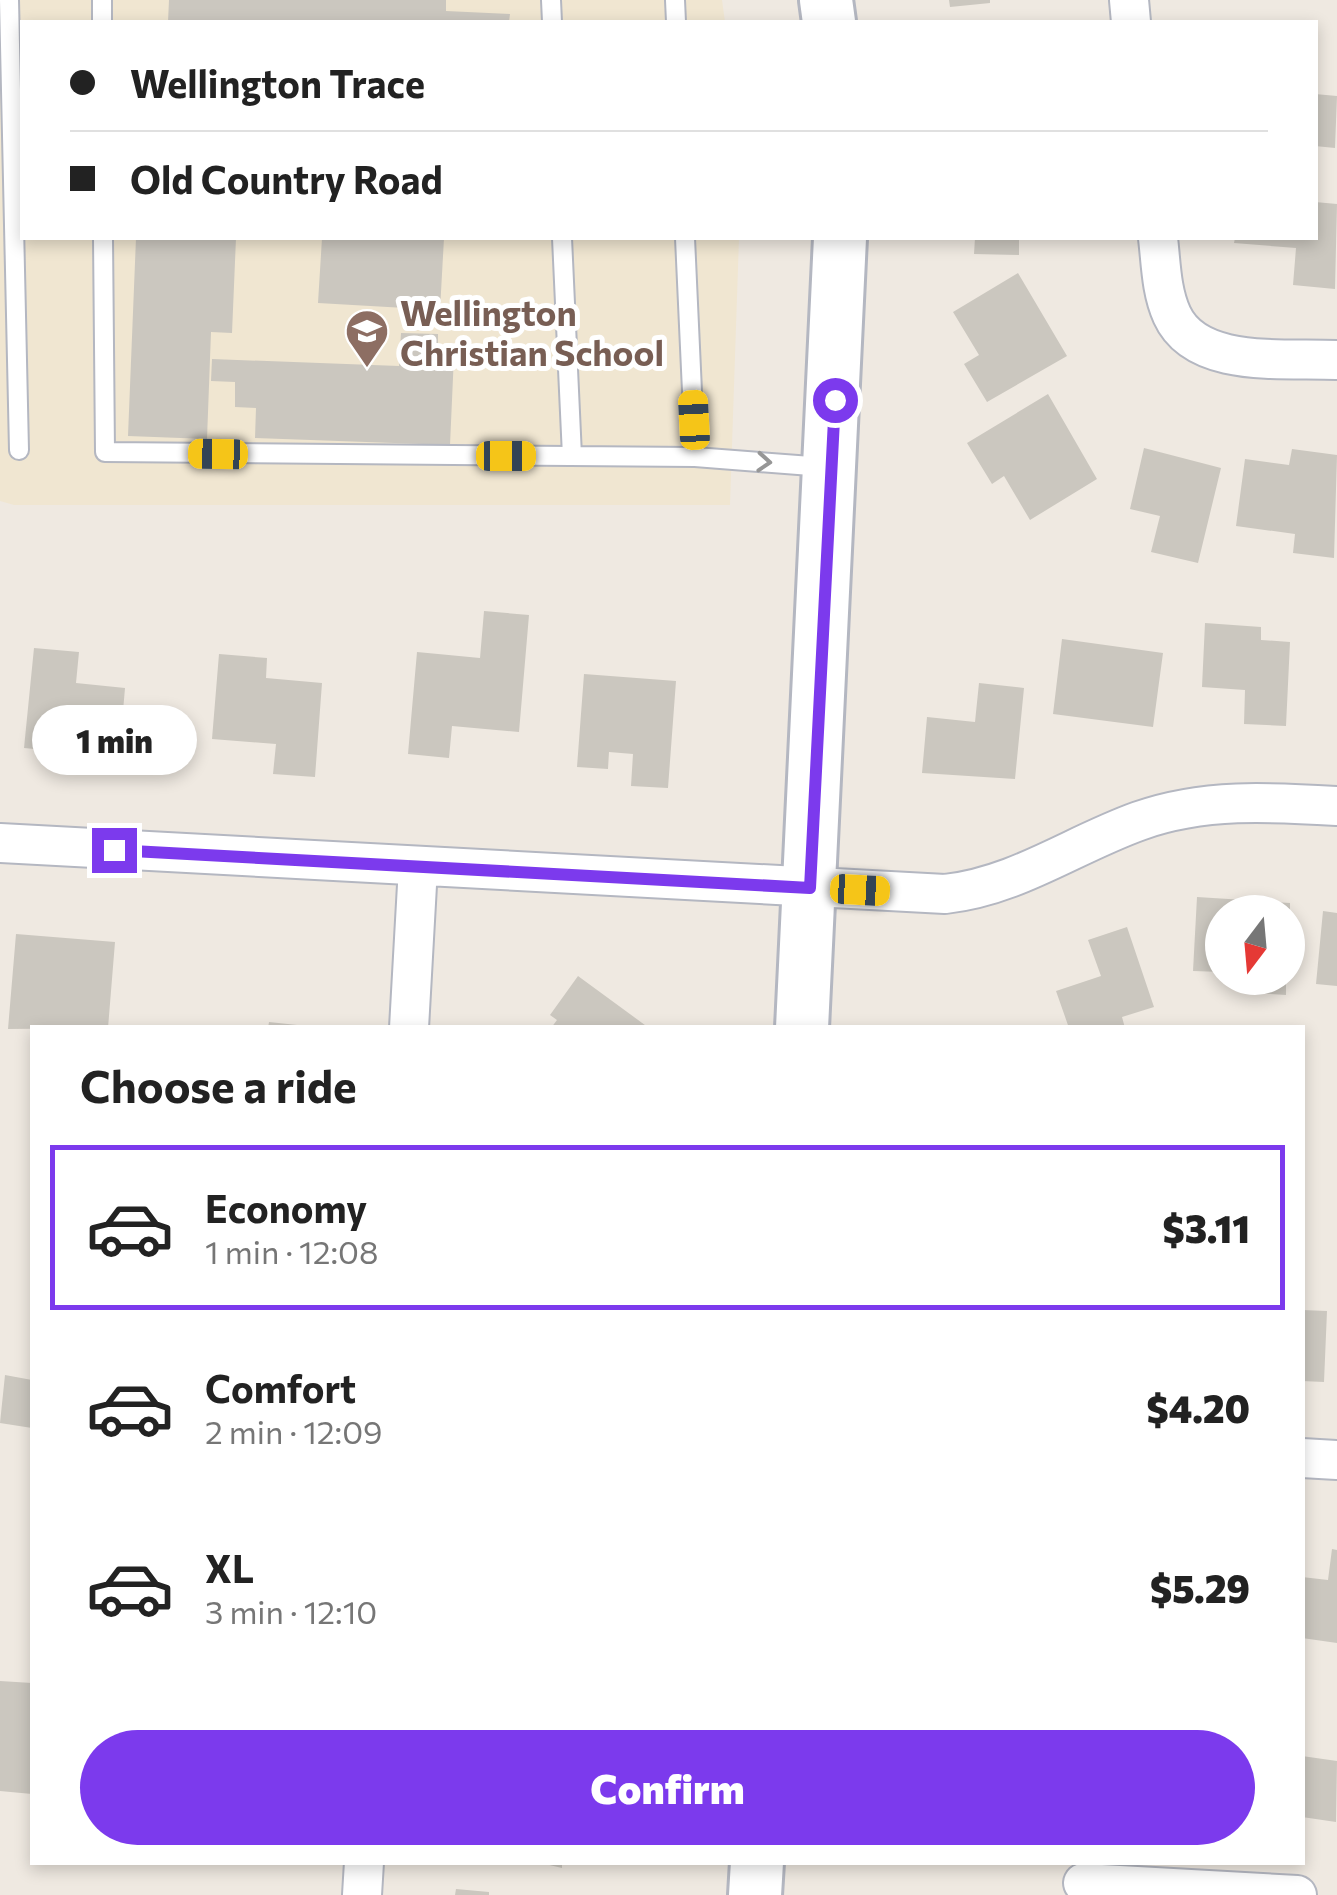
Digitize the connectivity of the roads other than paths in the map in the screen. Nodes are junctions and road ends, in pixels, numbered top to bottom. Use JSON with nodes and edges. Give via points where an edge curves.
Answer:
{"nodes":[{"id":1,"x":9,"y":0,"type":"edge"},
{"id":2,"x":104,"y":240,"type":"edge"},
{"id":3,"x":562,"y":240,"type":"edge"},
{"id":4,"x":686,"y":240,"type":"edge"},
{"id":5,"x":840,"y":240,"type":"edge"},
{"id":6,"x":1158,"y":240,"type":"edge"},
{"id":7,"x":1337,"y":360,"type":"edge"},
{"id":8,"x":19,"y":450,"type":"dead end"},
{"id":9,"x":572,"y":456,"type":"junction"},
{"id":10,"x":696,"y":457,"type":"junction"},
{"id":11,"x":832,"y":468,"type":"junction"},
{"id":12,"x":1337,"y":806,"type":"edge"},
{"id":13,"x":0,"y":843,"type":"edge"},
{"id":14,"x":418,"y":866,"type":"junction"},
{"id":15,"x":810,"y":888,"type":"junction"},
{"id":16,"x":409,"y":1025,"type":"edge"},
{"id":17,"x":802,"y":1025,"type":"edge"},
{"id":18,"x":1305,"y":1458,"type":"edge"},
{"id":19,"x":1337,"y":1460,"type":"edge"},
{"id":20,"x":364,"y":1865,"type":"edge"},
{"id":21,"x":756,"y":1865,"type":"edge"},
{"id":22,"x":1083,"y":1884,"type":"dead end"},
{"id":23,"x":362,"y":1895,"type":"edge"},
{"id":24,"x":755,"y":1895,"type":"edge"},
{"id":25,"x":1297,"y":1895,"type":"edge"}],
"edges":[{"from":1,"to":8,"type":"lane"},
{"from":2,"to":9,"type":"lane","via":[[105,452]]},
{"from":3,"to":9,"type":"lane"},
{"from":4,"to":10,"type":"lane"},
{"from":5,"to":11,"type":"street"},
{"from":6,"to":7,"type":"street","via":[[1166,296],[1188,337],[1231,354]]},
{"from":9,"to":10,"type":"lane"},
{"from":10,"to":11,"type":"lane","one_way":true},
{"from":11,"to":15,"type":"street"},
{"from":12,"to":15,"type":"street","via":[[1247,801],[1194,807],[1143,819],[1024,875],[972,891]]},
{"from":13,"to":14,"type":"street"},
{"from":14,"to":15,"type":"street"},
{"from":14,"to":16,"type":"street"},
{"from":15,"to":17,"type":"street"},
{"from":18,"to":19,"type":"street"},
{"from":20,"to":23,"type":"street"},
{"from":21,"to":24,"type":"street"},
{"from":22,"to":25,"type":"street"}]}
